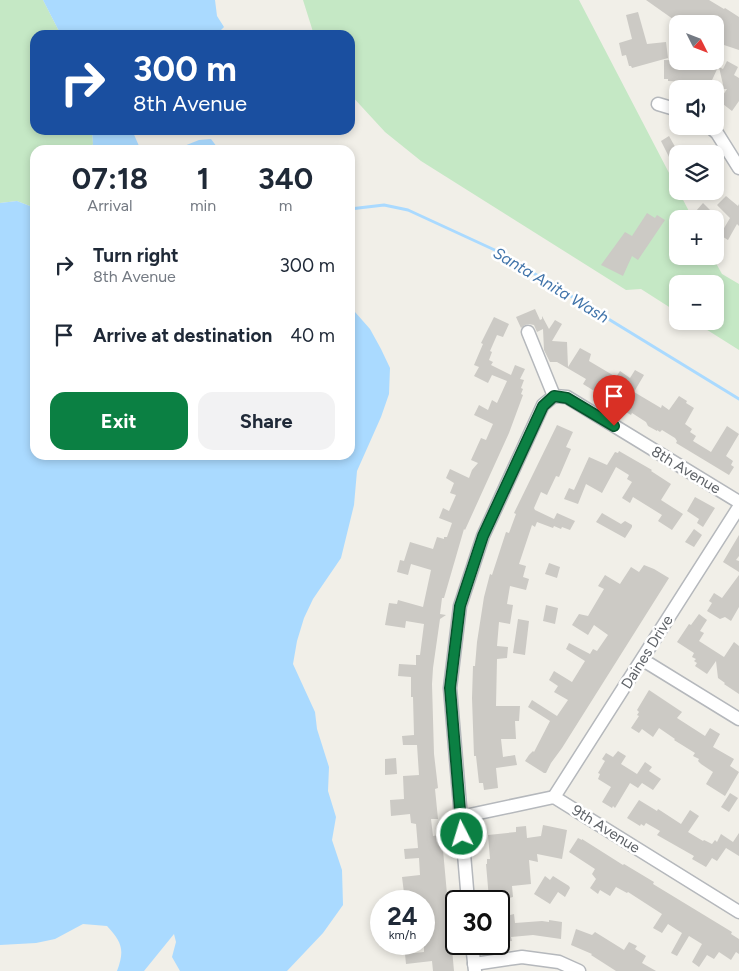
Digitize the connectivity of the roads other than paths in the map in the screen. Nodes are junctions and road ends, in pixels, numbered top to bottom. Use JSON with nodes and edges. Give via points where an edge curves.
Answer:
{"nodes":[{"id":1,"x":658,"y":104,"type":"dead end"},
{"id":2,"x":669,"y":107,"type":"edge"},
{"id":3,"x":717,"y":135,"type":"edge"},
{"id":4,"x":739,"y":168,"type":"edge"},
{"id":5,"x":528,"y":332,"type":"dead end"},
{"id":6,"x":554,"y":396,"type":"junction"},
{"id":7,"x":739,"y":502,"type":"edge"},
{"id":8,"x":739,"y":507,"type":"edge"},
{"id":9,"x":642,"y":660,"type":"junction"},
{"id":10,"x":739,"y":719,"type":"edge"},
{"id":11,"x":554,"y":797,"type":"junction"},
{"id":12,"x":460,"y":816,"type":"junction"},
{"id":13,"x":467,"y":890,"type":"edge"},
{"id":14,"x":739,"y":912,"type":"edge"},
{"id":15,"x":475,"y":967,"type":"edge"},
{"id":16,"x":579,"y":971,"type":"edge"}],
"edges":[{"from":1,"to":2,"type":"street"},
{"from":3,"to":4,"type":"street"},
{"from":5,"to":6,"type":"street"},
{"from":6,"to":7,"type":"street","name":"8th Avenue","via":[[567,398]]},
{"from":6,"to":12,"type":"street","via":[[543,406],[483,536],[460,606],[450,688]]},
{"from":8,"to":9,"type":"street","name":"Daines Drive"},
{"from":9,"to":10,"type":"street"},
{"from":9,"to":11,"type":"street","name":"Daines Drive"},
{"from":11,"to":12,"type":"street","name":"9th Avenue"},
{"from":11,"to":14,"type":"street","name":"9th Avenue"},
{"from":12,"to":13,"type":"street"},
{"from":15,"to":16,"type":"street","via":[[522,957],[559,962]]}]}
